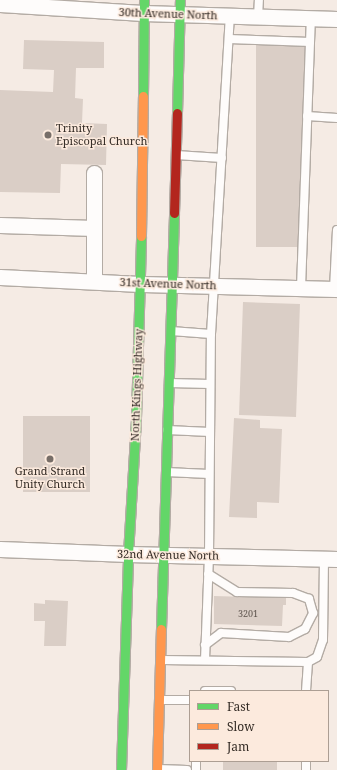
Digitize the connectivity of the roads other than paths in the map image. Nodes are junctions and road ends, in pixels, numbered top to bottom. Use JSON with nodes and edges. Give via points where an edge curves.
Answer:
{"nodes":[{"id":1,"x":259,"y":0,"type":"edge"},
{"id":2,"x":0,"y":4,"type":"edge"},
{"id":3,"x":144,"y":7,"type":"edge"},
{"id":4,"x":180,"y":7,"type":"edge"},
{"id":5,"x":230,"y":16,"type":"junction"},
{"id":6,"x":258,"y":17,"type":"junction"},
{"id":7,"x":311,"y":18,"type":"junction"},
{"id":8,"x":337,"y":19,"type":"edge"},
{"id":9,"x":229,"y":39,"type":"junction"},
{"id":10,"x":310,"y":42,"type":"junction"},
{"id":11,"x":307,"y":116,"type":"junction"},
{"id":12,"x":337,"y":118,"type":"edge"},
{"id":13,"x":175,"y":155,"type":"junction"},
{"id":14,"x":222,"y":158,"type":"junction"},
{"id":15,"x":94,"y":173,"type":"dead end"},
{"id":16,"x":0,"y":225,"type":"edge"},
{"id":17,"x":94,"y":228,"type":"junction"},
{"id":18,"x":337,"y":230,"type":"edge"},
{"id":19,"x":0,"y":277,"type":"edge"},
{"id":20,"x":94,"y":281,"type":"junction"},
{"id":21,"x":140,"y":284,"type":"junction"},
{"id":22,"x":172,"y":284,"type":"junction"},
{"id":23,"x":213,"y":286,"type":"junction"},
{"id":24,"x":301,"y":288,"type":"junction"},
{"id":25,"x":336,"y":289,"type":"edge"},
{"id":26,"x":170,"y":331,"type":"junction"},
{"id":27,"x":211,"y":334,"type":"junction"},
{"id":28,"x":168,"y":383,"type":"junction"},
{"id":29,"x":210,"y":384,"type":"junction"},
{"id":30,"x":167,"y":430,"type":"junction"},
{"id":31,"x":210,"y":432,"type":"junction"},
{"id":32,"x":165,"y":472,"type":"junction"},
{"id":33,"x":209,"y":474,"type":"junction"},
{"id":34,"x":0,"y":549,"type":"edge"},
{"id":35,"x":128,"y":554,"type":"junction"},
{"id":36,"x":162,"y":554,"type":"junction"},
{"id":37,"x":209,"y":556,"type":"junction"},
{"id":38,"x":330,"y":559,"type":"edge"},
{"id":39,"x":208,"y":574,"type":"junction"},
{"id":40,"x":324,"y":613,"type":"junction"},
{"id":41,"x":313,"y":614,"type":"junction"},
{"id":42,"x":205,"y":645,"type":"junction"},
{"id":43,"x":161,"y":660,"type":"junction"},
{"id":44,"x":205,"y":660,"type":"junction"},
{"id":45,"x":308,"y":662,"type":"junction"},
{"id":46,"x":306,"y":690,"type":"edge"},
{"id":47,"x":159,"y":700,"type":"junction"},
{"id":48,"x":189,"y":700,"type":"edge"},
{"id":49,"x":121,"y":770,"type":"edge"},
{"id":50,"x":157,"y":770,"type":"edge"},
{"id":51,"x":187,"y":770,"type":"edge"}],
"edges":[{"from":1,"to":6,"type":"lane"},
{"from":2,"to":3,"type":"street","name":"30th Avenue North"},
{"from":3,"to":4,"type":"street","name":"30th Avenue North"},
{"from":3,"to":21,"type":"main road","name":"North Kings Highway"},
{"from":4,"to":5,"type":"street","name":"30th Avenue North"},
{"from":4,"to":13,"type":"main road"},
{"from":5,"to":6,"type":"street","name":"30th Avenue North"},
{"from":5,"to":9,"type":"lane"},
{"from":6,"to":7,"type":"street","name":"30th Avenue North"},
{"from":7,"to":8,"type":"street","name":"30th Avenue North"},
{"from":7,"to":10,"type":"lane"},
{"from":9,"to":10,"type":"lane"},
{"from":9,"to":14,"type":"lane"},
{"from":10,"to":11,"type":"lane"},
{"from":11,"to":12,"type":"lane"},
{"from":11,"to":24,"type":"lane"},
{"from":13,"to":14,"type":"lane"},
{"from":13,"to":22,"type":"main road"},
{"from":14,"to":23,"type":"lane"},
{"from":15,"to":17,"type":"street"},
{"from":16,"to":17,"type":"street"},
{"from":17,"to":20,"type":"street"},
{"from":18,"to":25,"type":"lane"},
{"from":19,"to":20,"type":"street","name":"31st Avenue North"},
{"from":20,"to":21,"type":"street","name":"31st Avenue North"},
{"from":21,"to":22,"type":"street","name":"31st Avenue North"},
{"from":21,"to":35,"type":"main road","name":"North Kings Highway"},
{"from":22,"to":23,"type":"street","name":"31st Avenue North"},
{"from":22,"to":26,"type":"main road"},
{"from":23,"to":24,"type":"street","name":"31st Avenue North"},
{"from":23,"to":27,"type":"lane"},
{"from":24,"to":25,"type":"street","name":"31st Avenue North"},
{"from":26,"to":27,"type":"lane"},
{"from":26,"to":28,"type":"main road"},
{"from":27,"to":29,"type":"lane"},
{"from":28,"to":29,"type":"lane"},
{"from":28,"to":30,"type":"main road"},
{"from":29,"to":31,"type":"lane"},
{"from":30,"to":31,"type":"lane"},
{"from":30,"to":32,"type":"main road"},
{"from":31,"to":33,"type":"lane"},
{"from":32,"to":33,"type":"lane"},
{"from":32,"to":36,"type":"main road"},
{"from":33,"to":37,"type":"lane"},
{"from":34,"to":35,"type":"street","name":"32nd Avenue North"},
{"from":35,"to":36,"type":"street","name":"32nd Avenue North"},
{"from":35,"to":49,"type":"main road","name":"North Kings Highway"},
{"from":36,"to":37,"type":"street","name":"32nd Avenue North"},
{"from":36,"to":43,"type":"main road"},
{"from":37,"to":38,"type":"street","name":"32nd Avenue North"},
{"from":37,"to":39,"type":"lane"},
{"from":38,"to":40,"type":"lane"},
{"from":39,"to":41,"type":"lane","via":[[237,592],[293,593],[308,599]]},
{"from":39,"to":42,"type":"lane"},
{"from":40,"to":41,"type":"lane"},
{"from":40,"to":45,"type":"lane","via":[[323,640],[317,657]]},
{"from":41,"to":42,"type":"lane","via":[[305,629],[290,637],[221,633]]},
{"from":42,"to":44,"type":"lane"},
{"from":43,"to":44,"type":"lane"},
{"from":43,"to":47,"type":"main road"},
{"from":44,"to":45,"type":"lane"},
{"from":45,"to":46,"type":"lane"},
{"from":47,"to":48,"type":"lane"},
{"from":47,"to":50,"type":"main road"},
{"from":50,"to":51,"type":"lane"}]}
